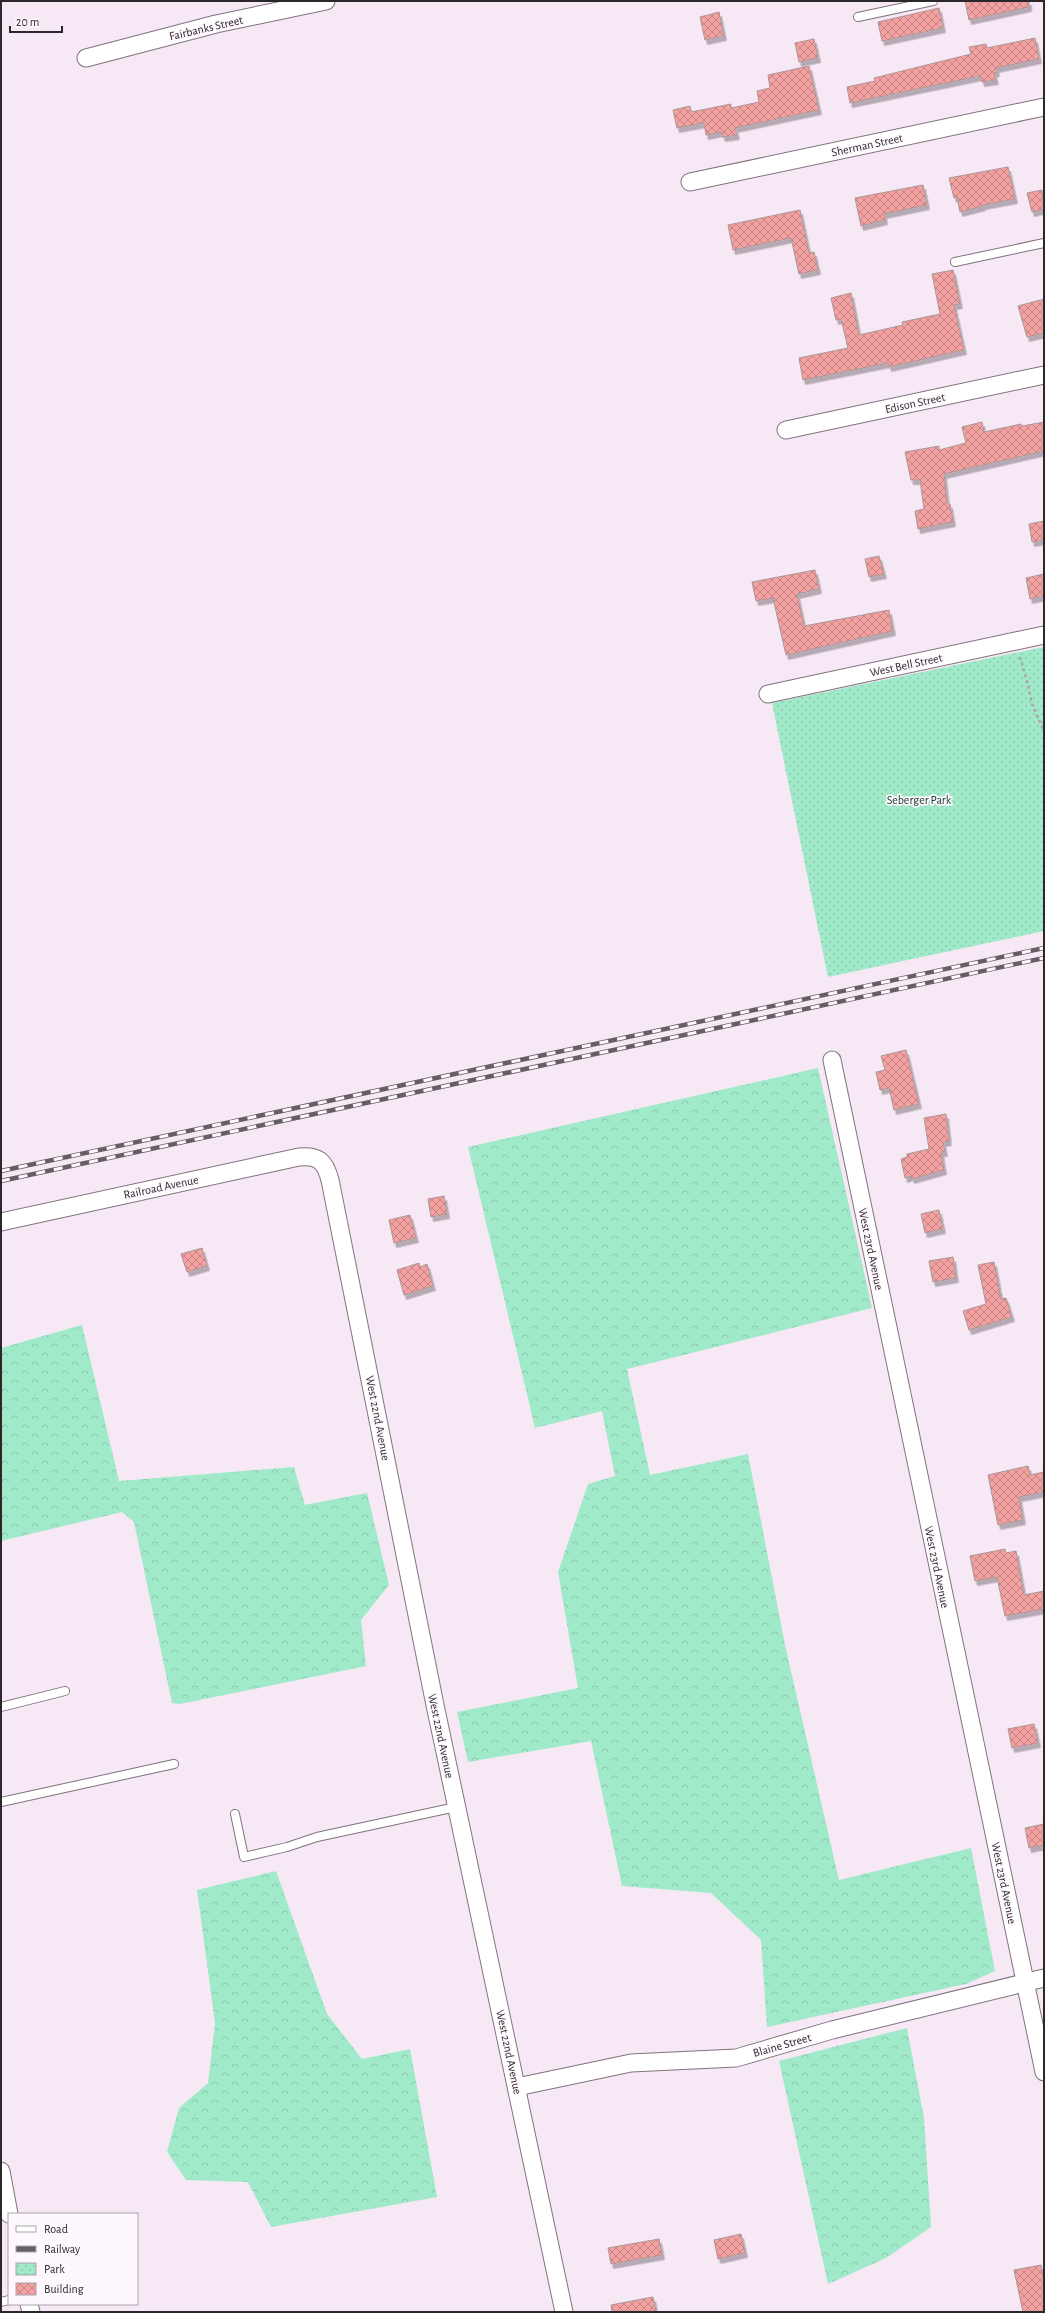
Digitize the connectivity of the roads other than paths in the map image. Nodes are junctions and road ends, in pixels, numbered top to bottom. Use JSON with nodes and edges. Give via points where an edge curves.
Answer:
{"nodes":[{"id":1,"x":326,"y":1,"type":"edge"},
{"id":2,"x":932,"y":1,"type":"edge"},
{"id":3,"x":858,"y":17,"type":"dead end"},
{"id":4,"x":86,"y":58,"type":"dead end"},
{"id":5,"x":1044,"y":107,"type":"edge"},
{"id":6,"x":690,"y":182,"type":"dead end"},
{"id":7,"x":1044,"y":243,"type":"edge"},
{"id":8,"x":955,"y":262,"type":"dead end"},
{"id":9,"x":1044,"y":376,"type":"edge"},
{"id":10,"x":786,"y":430,"type":"dead end"},
{"id":11,"x":1044,"y":635,"type":"edge"},
{"id":12,"x":768,"y":694,"type":"dead end"},
{"id":13,"x":832,"y":1060,"type":"dead end"},
{"id":14,"x":321,"y":1160,"type":"joint"},
{"id":15,"x":1,"y":1222,"type":"edge"},
{"id":16,"x":65,"y":1691,"type":"dead end"},
{"id":17,"x":1,"y":1707,"type":"edge"},
{"id":18,"x":174,"y":1764,"type":"dead end"},
{"id":19,"x":1,"y":1802,"type":"edge"},
{"id":20,"x":456,"y":1807,"type":"junction"},
{"id":21,"x":235,"y":1814,"type":"dead end"},
{"id":22,"x":1044,"y":1978,"type":"edge"},
{"id":23,"x":1025,"y":1982,"type":"junction"},
{"id":24,"x":1044,"y":2072,"type":"edge"},
{"id":25,"x":517,"y":2087,"type":"junction"},
{"id":26,"x":1,"y":2171,"type":"edge"},
{"id":27,"x":6,"y":2213,"type":"edge"},
{"id":28,"x":564,"y":2312,"type":"edge"}],
"edges":[{"from":1,"to":4,"type":"street","name":"Fairbanks Street","via":[[216,24]]},
{"from":2,"to":3,"type":"lane"},
{"from":5,"to":6,"type":"street","name":"Sherman Street"},
{"from":7,"to":8,"type":"lane"},
{"from":9,"to":10,"type":"street","name":"Edison Street"},
{"from":11,"to":12,"type":"street","name":"West Bell Street"},
{"from":13,"to":23,"type":"street","name":"West 23rd Avenue"},
{"from":14,"to":15,"type":"street","name":"Railroad Avenue","via":[[299,1157]]},
{"from":14,"to":20,"type":"street","name":"West 22nd Avenue","via":[[330,1180]]},
{"from":16,"to":17,"type":"lane"},
{"from":18,"to":19,"type":"lane"},
{"from":20,"to":21,"type":"lane","via":[[317,1837],[244,1857]]},
{"from":20,"to":25,"type":"street","name":"West 22nd Avenue"},
{"from":22,"to":23,"type":"street","name":"Blaine Street"},
{"from":23,"to":24,"type":"street","name":"West 23rd Avenue"},
{"from":23,"to":25,"type":"street","name":"Blaine Street","via":[[832,2030],[736,2058],[631,2063]]},
{"from":25,"to":28,"type":"street","name":"West 22nd Avenue"},
{"from":26,"to":27,"type":"street"}]}
